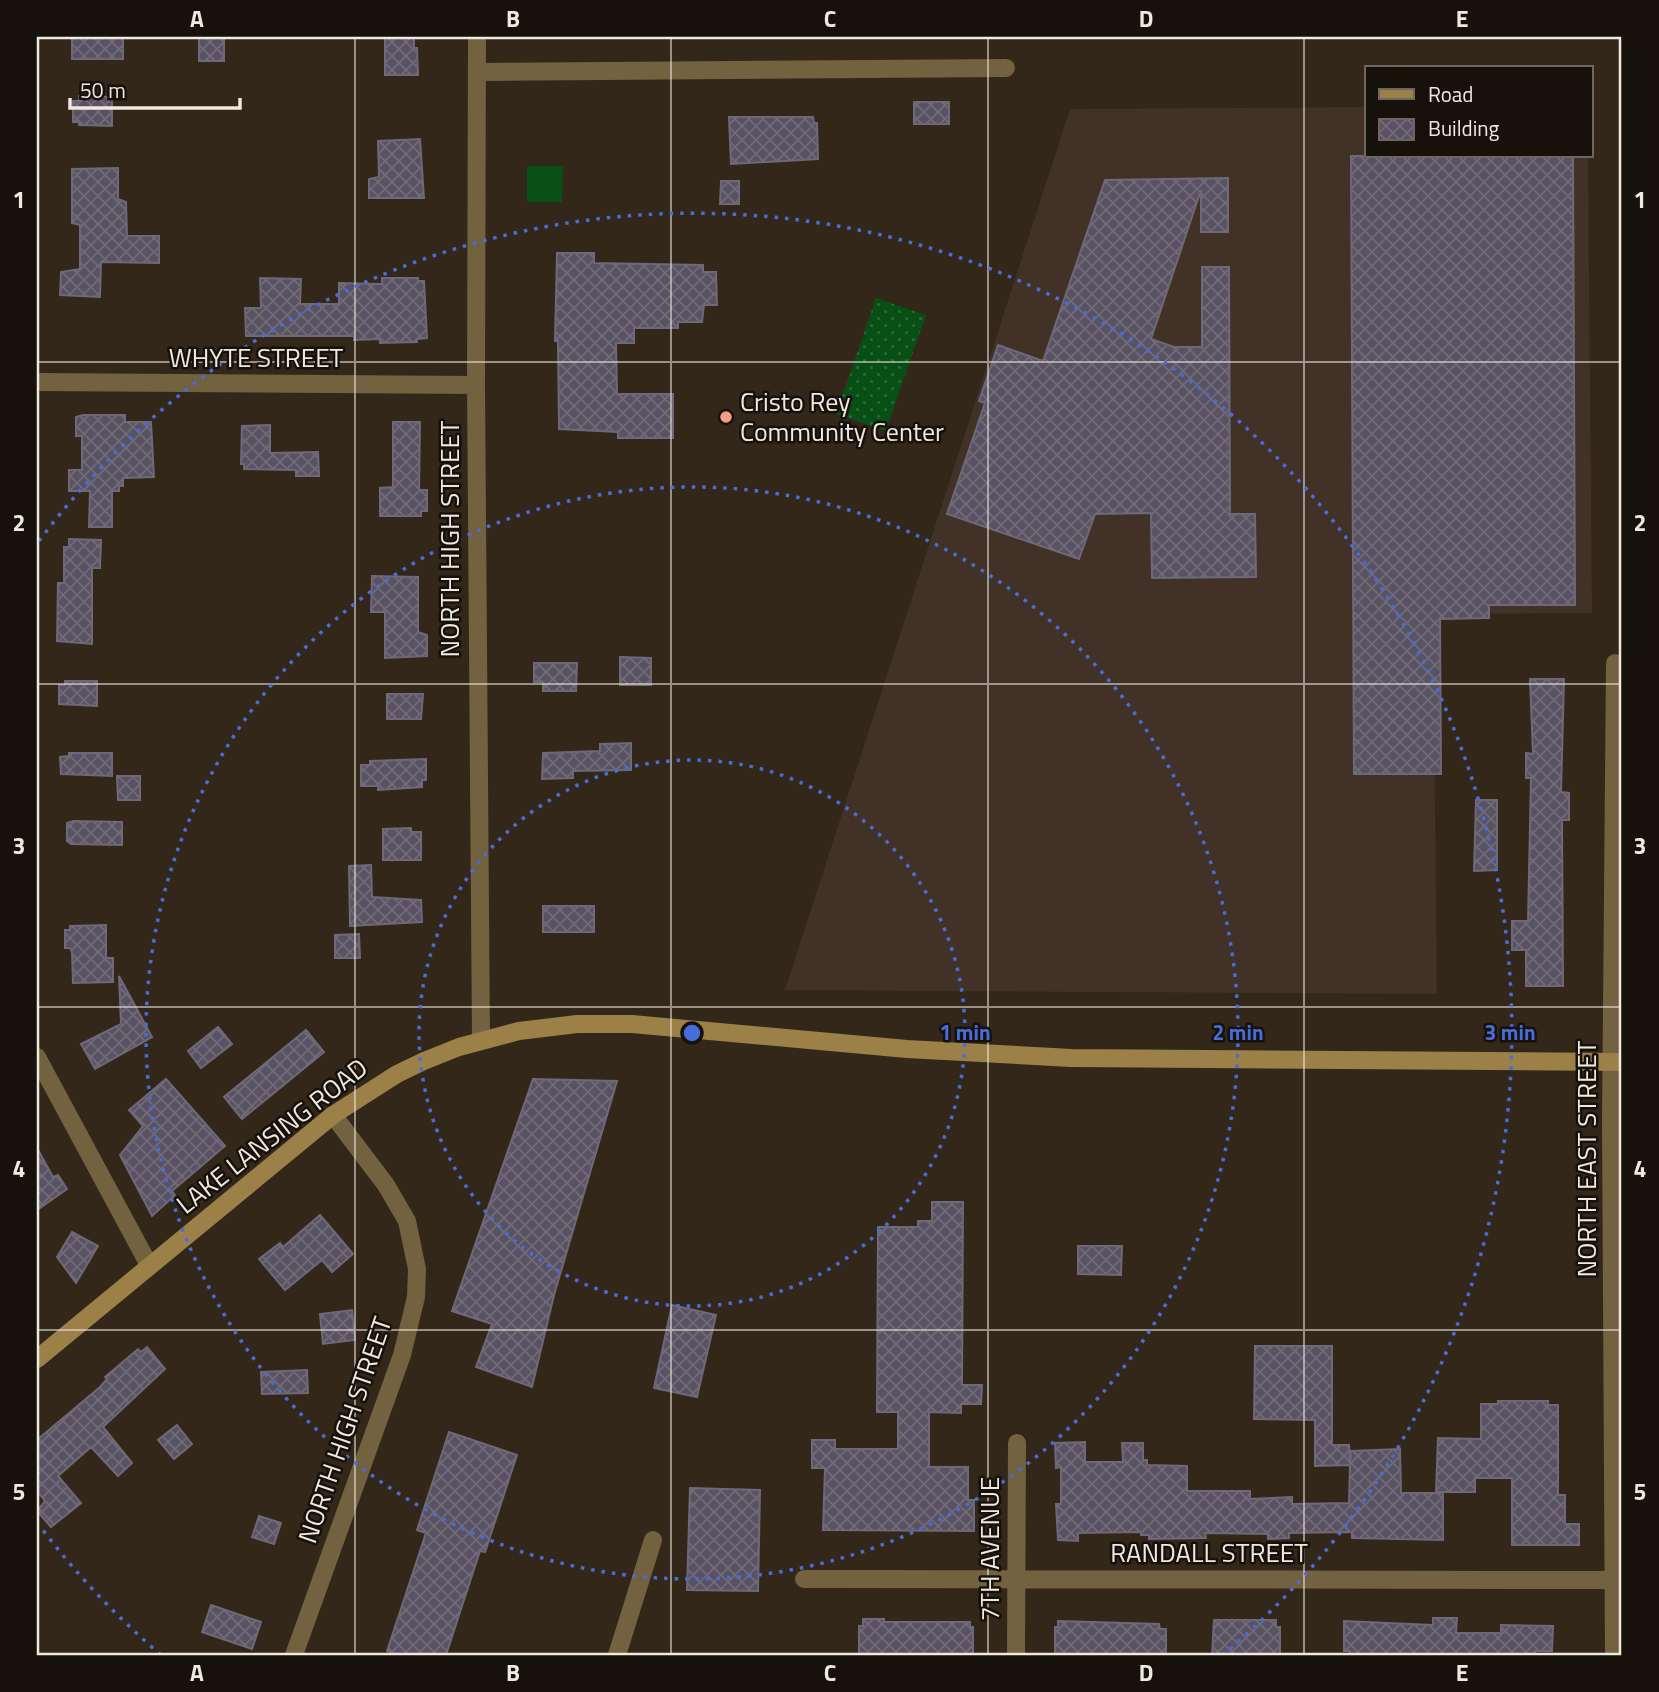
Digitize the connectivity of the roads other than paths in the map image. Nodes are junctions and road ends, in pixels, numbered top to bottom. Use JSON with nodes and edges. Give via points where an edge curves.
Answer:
{"nodes":[{"id":1,"x":477,"y":37,"type":"edge"},
{"id":2,"x":1006,"y":68,"type":"dead end"},
{"id":3,"x":477,"y":72,"type":"junction"},
{"id":4,"x":37,"y":382,"type":"edge"},
{"id":5,"x":475,"y":384,"type":"junction"},
{"id":6,"x":1615,"y":663,"type":"dead end"},
{"id":7,"x":1618,"y":865,"type":"edge"},
{"id":8,"x":481,"y":1040,"type":"junction"},
{"id":9,"x":37,"y":1057,"type":"edge"},
{"id":10,"x":1618,"y":1062,"type":"edge"},
{"id":11,"x":333,"y":1115,"type":"junction"},
{"id":12,"x":149,"y":1265,"type":"junction"},
{"id":13,"x":37,"y":1359,"type":"edge"},
{"id":14,"x":1017,"y":1443,"type":"dead end"},
{"id":15,"x":653,"y":1540,"type":"dead end"},
{"id":16,"x":804,"y":1578,"type":"dead end"},
{"id":17,"x":1016,"y":1579,"type":"junction"},
{"id":18,"x":1613,"y":1580,"type":"junction"},
{"id":19,"x":294,"y":1655,"type":"edge"},
{"id":20,"x":617,"y":1655,"type":"edge"},
{"id":21,"x":1016,"y":1655,"type":"edge"},
{"id":22,"x":1614,"y":1655,"type":"edge"}],
"edges":[{"from":1,"to":3,"type":"street","name":"NORTH HIGH STREET"},
{"from":2,"to":3,"type":"street"},
{"from":3,"to":5,"type":"street","name":"NORTH HIGH STREET"},
{"from":4,"to":5,"type":"street","name":"WHYTE STREET"},
{"from":5,"to":8,"type":"street","name":"NORTH HIGH STREET"},
{"from":6,"to":7,"type":"street","name":"NORTH EAST STREET"},
{"from":7,"to":10,"type":"street","name":"NORTH EAST STREET"},
{"from":8,"to":10,"type":"main road","name":"LAKE LANSING ROAD","via":[[540,1028],[610,1023],[1021,1056]]},
{"from":8,"to":11,"type":"main road","name":"LAKE LANSING ROAD","via":[[397,1074]]},
{"from":9,"to":12,"type":"street"},
{"from":10,"to":18,"type":"street","name":"NORTH EAST STREET","via":[[1611,1121]]},
{"from":11,"to":12,"type":"main road","name":"LAKE LANSING ROAD"},
{"from":11,"to":19,"type":"street","name":"NORTH HIGH STREET","via":[[407,1221],[417,1269],[416,1297],[404,1351]]},
{"from":12,"to":13,"type":"main road","name":"LAKE LANSING ROAD"},
{"from":14,"to":17,"type":"street","name":"7TH AVENUE"},
{"from":15,"to":20,"type":"street"},
{"from":16,"to":17,"type":"street","name":"RANDALL STREET"},
{"from":17,"to":18,"type":"street","name":"RANDALL STREET"},
{"from":17,"to":21,"type":"street","name":"7TH AVENUE"},
{"from":18,"to":22,"type":"street","name":"NORTH EAST STREET"}]}
